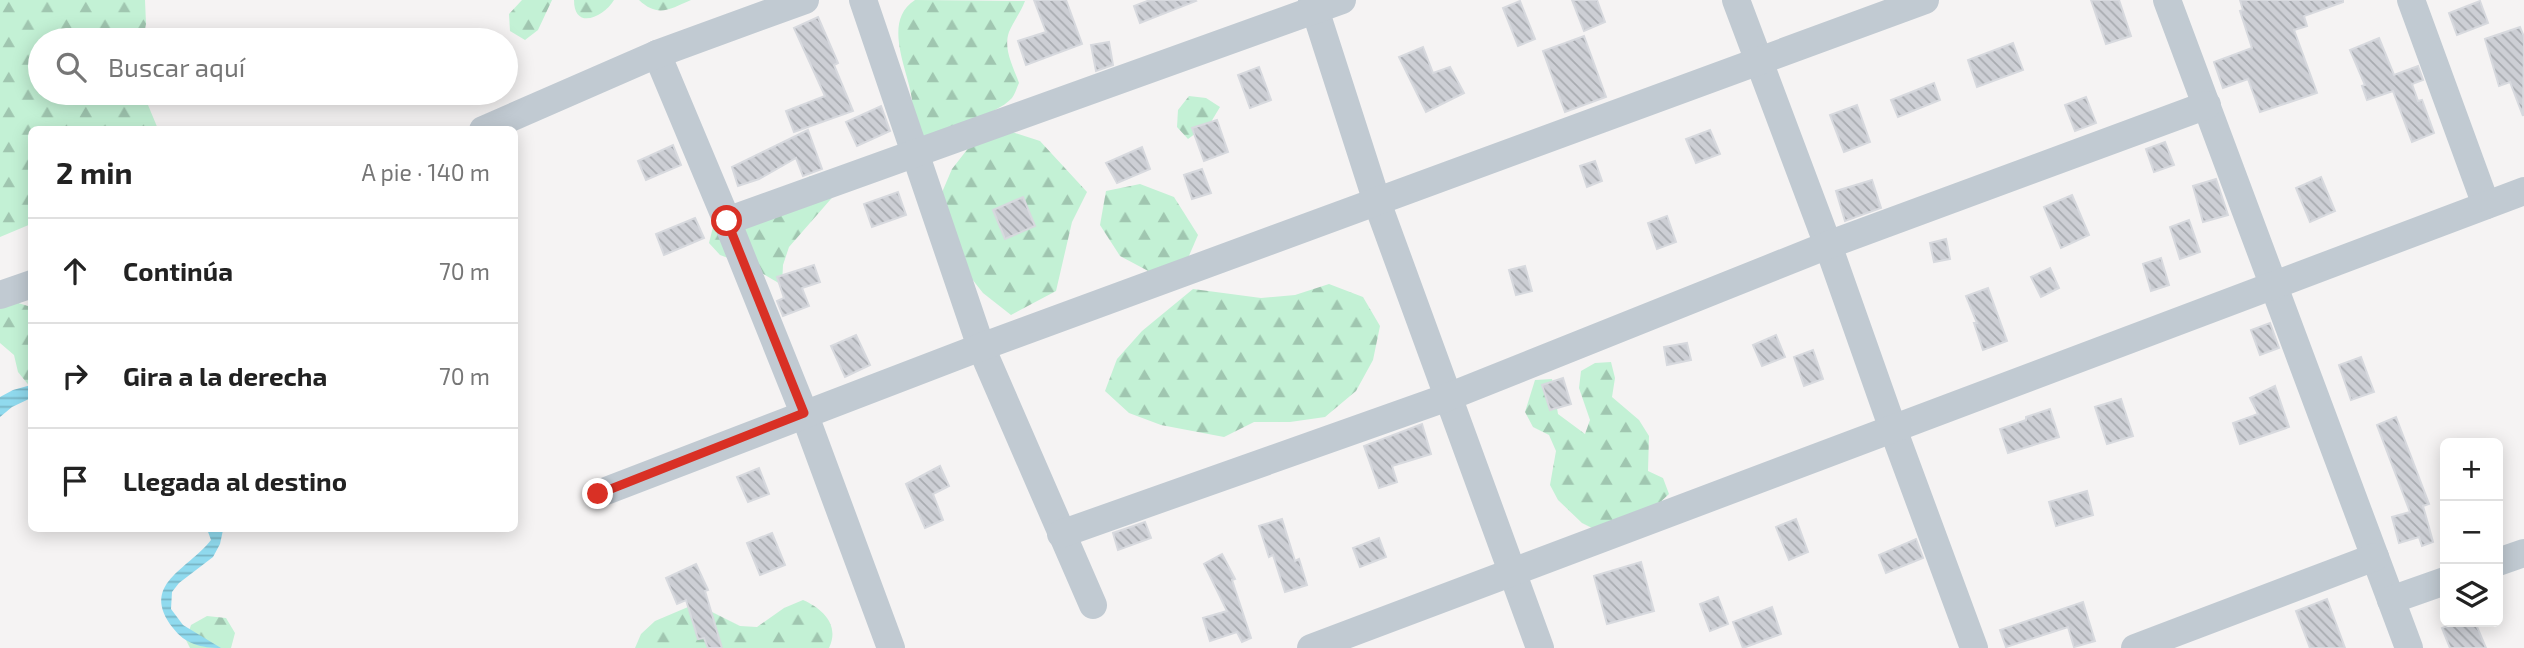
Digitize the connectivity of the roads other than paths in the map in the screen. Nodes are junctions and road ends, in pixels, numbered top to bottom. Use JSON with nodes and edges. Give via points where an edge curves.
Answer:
{"nodes":[{"id":1,"x":805,"y":0,"type":"edge"},
{"id":2,"x":863,"y":0,"type":"edge"},
{"id":3,"x":1342,"y":0,"type":"edge"},
{"id":4,"x":1736,"y":0,"type":"edge"},
{"id":5,"x":1924,"y":0,"type":"edge"},
{"id":6,"x":2167,"y":0,"type":"edge"},
{"id":7,"x":2411,"y":0,"type":"edge"},
{"id":8,"x":1314,"y":5,"type":"edge"},
{"id":9,"x":657,"y":54,"type":"junction"},
{"id":10,"x":1759,"y":61,"type":"junction"},
{"id":11,"x":2207,"y":105,"type":"junction"},
{"id":12,"x":492,"y":126,"type":"edge"},
{"id":13,"x":914,"y":154,"type":"junction"},
{"id":14,"x":2524,"y":191,"type":"edge"},
{"id":15,"x":1377,"y":202,"type":"junction"},
{"id":16,"x":2486,"y":205,"type":"junction"},
{"id":17,"x":727,"y":221,"type":"junction"},
{"id":18,"x":1828,"y":245,"type":"junction"},
{"id":19,"x":28,"y":285,"type":"edge"},
{"id":20,"x":2274,"y":286,"type":"junction"},
{"id":21,"x":0,"y":295,"type":"edge"},
{"id":22,"x":981,"y":347,"type":"junction"},
{"id":23,"x":1448,"y":397,"type":"junction"},
{"id":24,"x":804,"y":413,"type":"junction"},
{"id":25,"x":1893,"y":429,"type":"junction"},
{"id":26,"x":598,"y":494,"type":"dead end"},
{"id":27,"x":1061,"y":534,"type":"junction"},
{"id":28,"x":2524,"y":552,"type":"edge"},
{"id":29,"x":2375,"y":556,"type":"junction"},
{"id":30,"x":2503,"y":560,"type":"edge"},
{"id":31,"x":1512,"y":572,"type":"junction"},
{"id":32,"x":2440,"y":583,"type":"edge"},
{"id":33,"x":2391,"y":600,"type":"junction"},
{"id":34,"x":1093,"y":606,"type":"dead end"},
{"id":35,"x":891,"y":648,"type":"edge"},
{"id":36,"x":1311,"y":648,"type":"edge"},
{"id":37,"x":1540,"y":648,"type":"edge"},
{"id":38,"x":1974,"y":648,"type":"edge"},
{"id":39,"x":2135,"y":648,"type":"edge"},
{"id":40,"x":2409,"y":648,"type":"edge"}],
"edges":[{"from":1,"to":9,"type":"street"},
{"from":2,"to":13,"type":"street"},
{"from":3,"to":8,"type":"street"},
{"from":4,"to":10,"type":"street"},
{"from":5,"to":10,"type":"street"},
{"from":6,"to":11,"type":"street"},
{"from":7,"to":16,"type":"street"},
{"from":8,"to":13,"type":"street"},
{"from":8,"to":15,"type":"street"},
{"from":9,"to":12,"type":"street"},
{"from":9,"to":17,"type":"street"},
{"from":10,"to":15,"type":"street"},
{"from":10,"to":18,"type":"street"},
{"from":11,"to":18,"type":"street"},
{"from":11,"to":20,"type":"street"},
{"from":13,"to":17,"type":"street"},
{"from":13,"to":22,"type":"street"},
{"from":14,"to":16,"type":"street"},
{"from":15,"to":22,"type":"street"},
{"from":15,"to":23,"type":"street"},
{"from":16,"to":20,"type":"street"},
{"from":17,"to":24,"type":"street"},
{"from":18,"to":23,"type":"street"},
{"from":18,"to":25,"type":"street"},
{"from":19,"to":21,"type":"street"},
{"from":20,"to":25,"type":"street"},
{"from":20,"to":29,"type":"street"},
{"from":22,"to":24,"type":"street"},
{"from":22,"to":27,"type":"street"},
{"from":23,"to":27,"type":"street"},
{"from":23,"to":31,"type":"street"},
{"from":24,"to":26,"type":"street"},
{"from":24,"to":35,"type":"street"},
{"from":25,"to":31,"type":"street"},
{"from":25,"to":38,"type":"street"},
{"from":27,"to":34,"type":"street"},
{"from":28,"to":30,"type":"street"},
{"from":29,"to":33,"type":"street"},
{"from":29,"to":39,"type":"street"},
{"from":31,"to":36,"type":"street"},
{"from":31,"to":37,"type":"street"},
{"from":32,"to":33,"type":"street"},
{"from":33,"to":40,"type":"street"}]}
